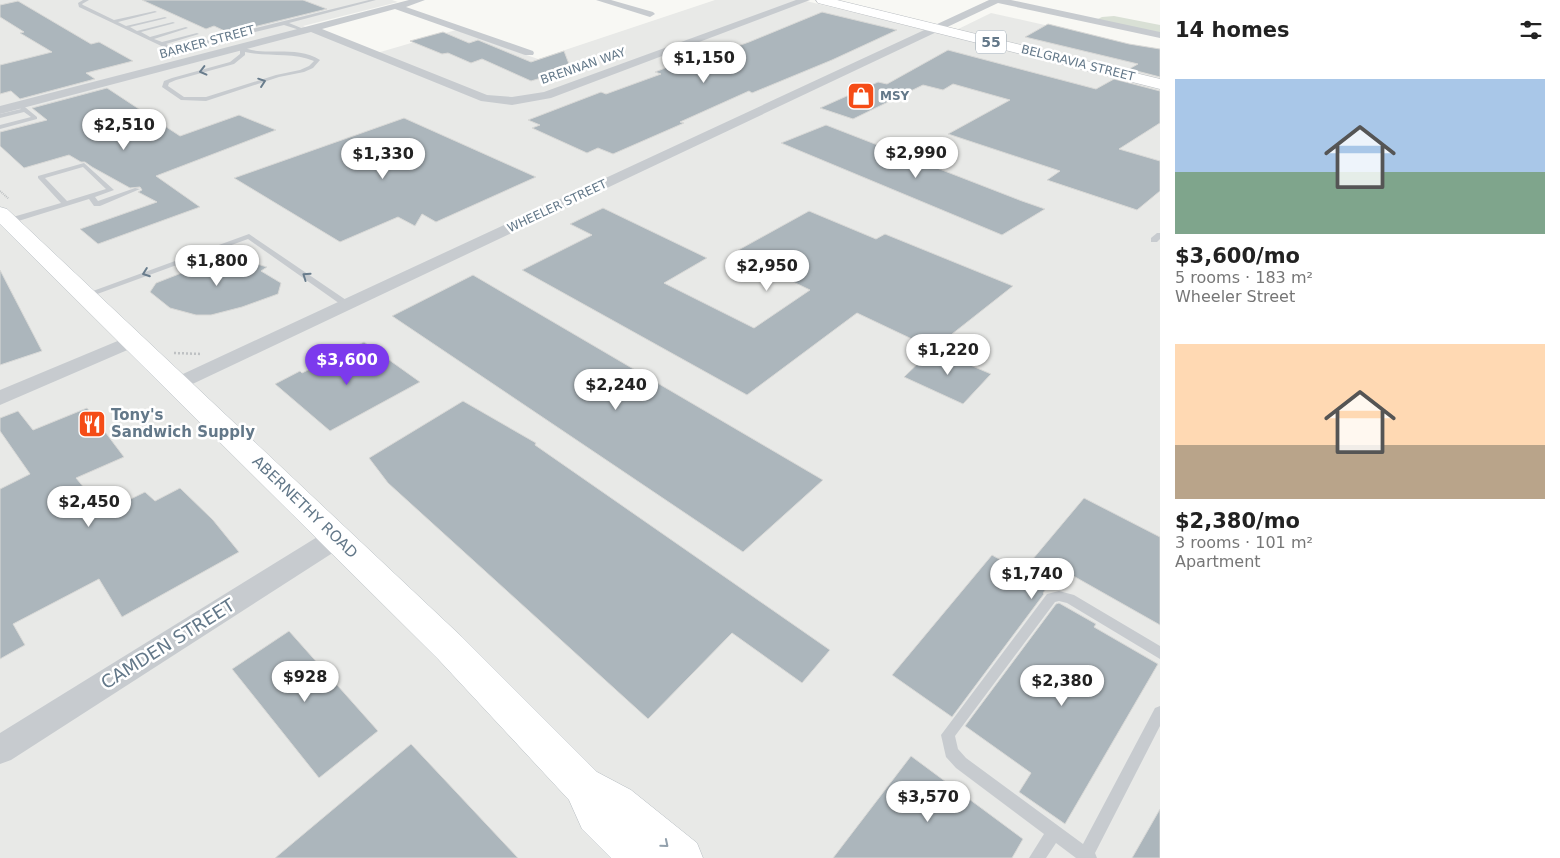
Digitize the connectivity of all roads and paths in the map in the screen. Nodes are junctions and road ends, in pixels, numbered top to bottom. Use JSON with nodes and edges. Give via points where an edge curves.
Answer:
{"nodes":[{"id":1,"x":87,"y":0,"type":"edge"},
{"id":2,"x":374,"y":0,"type":"edge"},
{"id":3,"x":379,"y":0,"type":"edge"},
{"id":4,"x":420,"y":0,"type":"edge"},
{"id":5,"x":600,"y":0,"type":"edge"},
{"id":6,"x":805,"y":0,"type":"edge"},
{"id":7,"x":822,"y":0,"type":"edge"},
{"id":8,"x":998,"y":0,"type":"edge"},
{"id":9,"x":396,"y":6,"type":"junction"},
{"id":10,"x":141,"y":9,"type":"dead end"},
{"id":11,"x":155,"y":12,"type":"dead end"},
{"id":12,"x":650,"y":14,"type":"dead end"},
{"id":13,"x":105,"y":16,"type":"junction"},
{"id":14,"x":165,"y":18,"type":"dead end"},
{"id":15,"x":114,"y":21,"type":"junction"},
{"id":16,"x":1093,"y":21,"type":"junction"},
{"id":17,"x":284,"y":23,"type":"junction"},
{"id":18,"x":173,"y":24,"type":"dead end"},
{"id":19,"x":1160,"y":25,"type":"edge"},
{"id":20,"x":126,"y":27,"type":"junction"},
{"id":21,"x":186,"y":28,"type":"dead end"},
{"id":22,"x":938,"y":29,"type":"junction"},
{"id":23,"x":309,"y":30,"type":"junction"},
{"id":24,"x":137,"y":32,"type":"junction"},
{"id":25,"x":198,"y":34,"type":"dead end"},
{"id":26,"x":1160,"y":35,"type":"edge"},
{"id":27,"x":150,"y":38,"type":"junction"},
{"id":28,"x":161,"y":44,"type":"junction"},
{"id":29,"x":240,"y":49,"type":"junction"},
{"id":30,"x":529,"y":53,"type":"dead end"},
{"id":31,"x":1160,"y":84,"type":"edge"},
{"id":32,"x":23,"y":108,"type":"junction"},
{"id":33,"x":0,"y":110,"type":"edge"},
{"id":34,"x":0,"y":116,"type":"edge"},
{"id":35,"x":0,"y":127,"type":"edge"},
{"id":36,"x":137,"y":189,"type":"dead end"},
{"id":37,"x":91,"y":196,"type":"junction"},
{"id":38,"x":65,"y":203,"type":"junction"},
{"id":39,"x":4,"y":217,"type":"edge"},
{"id":40,"x":86,"y":295,"type":"junction"},
{"id":41,"x":346,"y":304,"type":"junction"},
{"id":42,"x":132,"y":340,"type":"junction"},
{"id":43,"x":177,"y":384,"type":"junction"},
{"id":44,"x":0,"y":398,"type":"edge"},
{"id":45,"x":336,"y":538,"type":"junction"},
{"id":46,"x":1160,"y":653,"type":"edge"},
{"id":47,"x":1160,"y":712,"type":"edge"},
{"id":48,"x":0,"y":750,"type":"edge"},
{"id":49,"x":583,"y":786,"type":"junction"},
{"id":50,"x":1054,"y":832,"type":"junction"},
{"id":51,"x":1087,"y":856,"type":"edge"},
{"id":52,"x":641,"y":858,"type":"edge"},
{"id":53,"x":682,"y":858,"type":"edge"},
{"id":54,"x":1037,"y":858,"type":"edge"}],
"edges":[{"from":1,"to":13,"type":"lane","via":[[80,3],[81,6]]},
{"from":2,"to":17,"type":"lane"},
{"from":3,"to":9,"type":"street"},
{"from":4,"to":9,"type":"street","name":"BARKER STREET"},
{"from":5,"to":12,"type":"street"},
{"from":6,"to":23,"type":"street","name":"BRENNAN WAY","via":[[547,95],[512,101],[485,98]]},
{"from":7,"to":22,"type":"street","name":"BELGRAVIA STREET","number":"55"},
{"from":8,"to":16,"type":"street"},
{"from":8,"to":22,"type":"street","name":"WHEELER STREET"},
{"from":9,"to":23,"type":"street","name":"BARKER STREET"},
{"from":9,"to":30,"type":"street"},
{"from":10,"to":13,"type":"lane"},
{"from":11,"to":15,"type":"lane"},
{"from":13,"to":15,"type":"lane"},
{"from":14,"to":20,"type":"lane"},
{"from":15,"to":20,"type":"lane"},
{"from":16,"to":19,"type":"street","via":[[1102,16],[1114,16]]},
{"from":16,"to":26,"type":"street"},
{"from":17,"to":23,"type":"lane"},
{"from":17,"to":28,"type":"lane","via":[[174,50]]},
{"from":18,"to":24,"type":"lane"},
{"from":20,"to":24,"type":"lane"},
{"from":21,"to":27,"type":"lane"},
{"from":22,"to":31,"type":"street","name":"BELGRAVIA STREET","number":"55"},
{"from":22,"to":41,"type":"street","name":"WHEELER STREET"},
{"from":23,"to":29,"type":"street","name":"BARKER STREET"},
{"from":24,"to":27,"type":"lane"},
{"from":25,"to":28,"type":"lane"},
{"from":27,"to":28,"type":"lane"},
{"from":29,"to":29,"type":"lane","one_way":true,"via":[[243,54],[232,63],[174,78],[166,82],[165,87],[183,99],[206,99],[302,71],[317,60]]},
{"from":29,"to":32,"type":"street","name":"BARKER STREET"},
{"from":32,"to":33,"type":"street","name":"BARKER STREET"},
{"from":32,"to":34,"type":"lane"},
{"from":32,"to":35,"type":"lane","via":[[35,118]]},
{"from":36,"to":37,"type":"lane","via":[[97,204]]},
{"from":37,"to":38,"type":"lane"},
{"from":37,"to":38,"type":"lane","via":[[111,190],[84,165],[40,177]]},
{"from":38,"to":39,"type":"lane"},
{"from":39,"to":40,"type":"street","name":"ABERNETHY ROAD"},
{"from":41,"to":40,"type":"lane","one_way":true,"via":[[249,236]]},
{"from":40,"to":42,"type":"street","name":"ABERNETHY ROAD"},
{"from":41,"to":43,"type":"street","name":"WHEELER STREET"},
{"from":42,"to":43,"type":"street","name":"ABERNETHY ROAD"},
{"from":42,"to":44,"type":"street"},
{"from":43,"to":45,"type":"street","name":"ABERNETHY ROAD"},
{"from":45,"to":48,"type":"street","name":"CAMDEN STREET"},
{"from":45,"to":49,"type":"street","name":"ABERNETHY ROAD","via":[[450,648]]},
{"from":46,"to":50,"type":"lane","via":[[1070,599],[1051,598],[948,735],[951,752],[961,763]]},
{"from":47,"to":51,"type":"lane"},
{"from":49,"to":52,"type":"street","name":"ABERNETHY ROAD","via":[[597,814]]},
{"from":49,"to":53,"type":"street","name":"ABERNETHY ROAD","one_way":true,"via":[[617,804]]},
{"from":50,"to":51,"type":"lane"},
{"from":50,"to":54,"type":"lane"}]}
